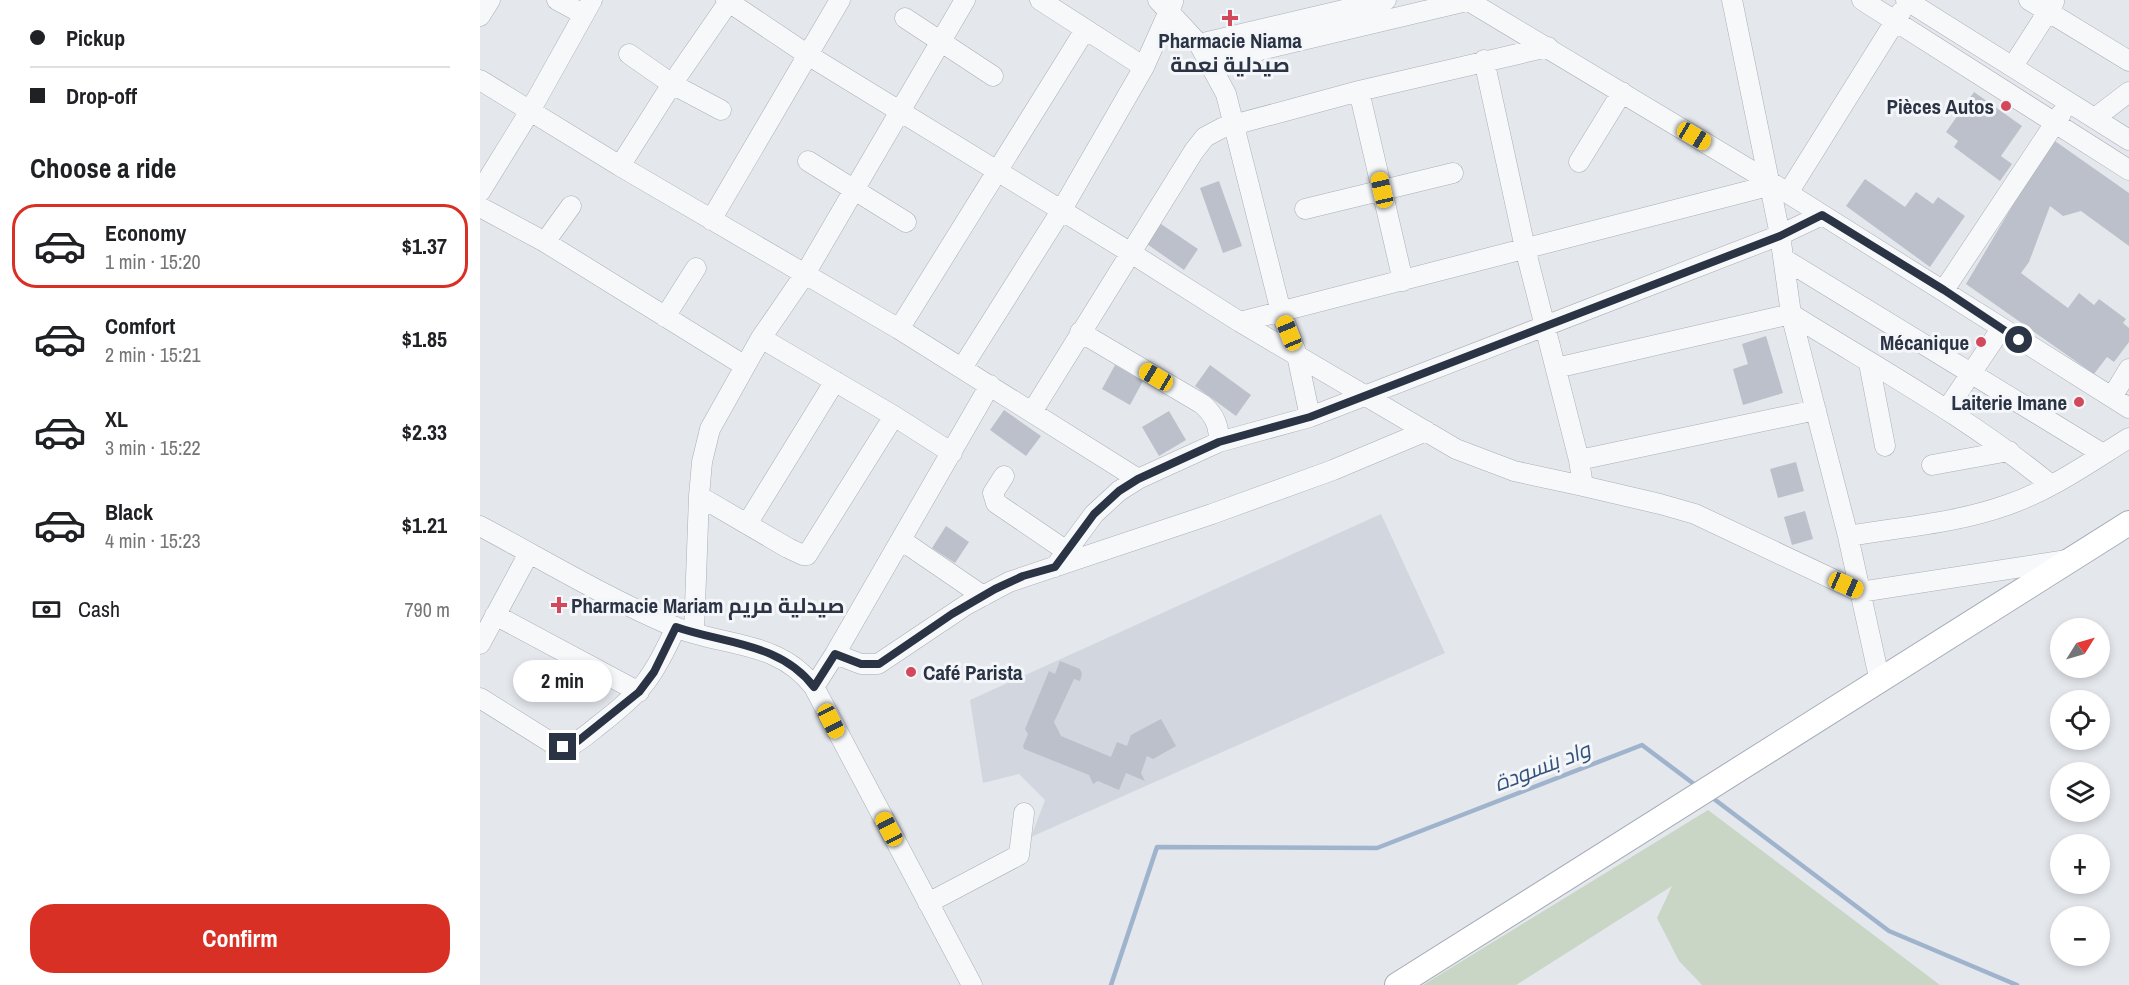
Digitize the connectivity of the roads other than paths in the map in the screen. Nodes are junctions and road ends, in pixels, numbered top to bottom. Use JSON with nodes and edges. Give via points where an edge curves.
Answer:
{"nodes":[{"id":1,"x":490,"y":0,"type":"edge"},
{"id":2,"x":557,"y":0,"type":"edge"},
{"id":3,"x":840,"y":0,"type":"edge"},
{"id":4,"x":966,"y":0,"type":"edge"},
{"id":5,"x":1040,"y":0,"type":"edge"},
{"id":6,"x":1386,"y":0,"type":"edge"},
{"id":7,"x":1469,"y":0,"type":"edge"},
{"id":8,"x":1732,"y":0,"type":"edge"},
{"id":9,"x":1862,"y":0,"type":"edge"},
{"id":10,"x":2029,"y":0,"type":"edge"},
{"id":11,"x":728,"y":1,"type":"edge"},
{"id":12,"x":1907,"y":1,"type":"edge"},
{"id":13,"x":1167,"y":4,"type":"edge"},
{"id":14,"x":2052,"y":6,"type":"edge"},
{"id":15,"x":587,"y":7,"type":"edge"},
{"id":16,"x":480,"y":16,"type":"edge"},
{"id":17,"x":905,"y":18,"type":"dead end"},
{"id":18,"x":1895,"y":22,"type":"junction"},
{"id":19,"x":1086,"y":30,"type":"junction"},
{"id":20,"x":940,"y":42,"type":"junction"},
{"id":21,"x":1199,"y":44,"type":"junction"},
{"id":22,"x":1548,"y":47,"type":"junction"},
{"id":23,"x":629,"y":54,"type":"dead end"},
{"id":24,"x":808,"y":55,"type":"junction"},
{"id":25,"x":1484,"y":60,"type":"junction"},
{"id":26,"x":2129,"y":61,"type":"edge"},
{"id":27,"x":1210,"y":62,"type":"junction"},
{"id":28,"x":2013,"y":66,"type":"junction"},
{"id":29,"x":1144,"y":67,"type":"junction"},
{"id":30,"x":993,"y":76,"type":"dead end"},
{"id":31,"x":480,"y":80,"type":"edge"},
{"id":32,"x":672,"y":84,"type":"junction"},
{"id":33,"x":1359,"y":91,"type":"junction"},
{"id":34,"x":1622,"y":92,"type":"junction"},
{"id":35,"x":2129,"y":92,"type":"edge"},
{"id":36,"x":2069,"y":101,"type":"junction"},
{"id":37,"x":721,"y":110,"type":"dead end"},
{"id":38,"x":900,"y":110,"type":"junction"},
{"id":39,"x":530,"y":111,"type":"junction"},
{"id":40,"x":2095,"y":118,"type":"junction"},
{"id":41,"x":2055,"y":123,"type":"junction"},
{"id":42,"x":1235,"y":126,"type":"junction"},
{"id":43,"x":2129,"y":140,"type":"edge"},
{"id":44,"x":808,"y":161,"type":"dead end"},
{"id":45,"x":1579,"y":162,"type":"dead end"},
{"id":46,"x":620,"y":166,"type":"junction"},
{"id":47,"x":2129,"y":170,"type":"edge"},
{"id":48,"x":999,"y":171,"type":"junction"},
{"id":49,"x":1453,"y":173,"type":"dead end"},
{"id":50,"x":1768,"y":183,"type":"junction"},
{"id":51,"x":853,"y":190,"type":"junction"},
{"id":52,"x":1382,"y":190,"type":"junction"},
{"id":53,"x":480,"y":192,"type":"edge"},
{"id":54,"x":1788,"y":194,"type":"junction"},
{"id":55,"x":571,"y":206,"type":"dead end"},
{"id":56,"x":480,"y":207,"type":"edge"},
{"id":57,"x":1305,"y":209,"type":"dead end"},
{"id":58,"x":1061,"y":211,"type":"junction"},
{"id":59,"x":1822,"y":215,"type":"junction"},
{"id":60,"x":711,"y":220,"type":"junction"},
{"id":61,"x":906,"y":222,"type":"dead end"},
{"id":62,"x":1780,"y":236,"type":"junction"},
{"id":63,"x":545,"y":242,"type":"junction"},
{"id":64,"x":1525,"y":249,"type":"junction"},
{"id":65,"x":1131,"y":253,"type":"junction"},
{"id":66,"x":1784,"y":259,"type":"junction"},
{"id":67,"x":696,"y":268,"type":"dead end"},
{"id":68,"x":805,"y":274,"type":"junction"},
{"id":69,"x":1402,"y":281,"type":"junction"},
{"id":70,"x":1944,"y":290,"type":"junction"},
{"id":71,"x":1281,"y":312,"type":"junction"},
{"id":72,"x":1791,"y":314,"type":"junction"},
{"id":73,"x":665,"y":317,"type":"junction"},
{"id":74,"x":1240,"y":322,"type":"junction"},
{"id":75,"x":1544,"y":326,"type":"junction"},
{"id":76,"x":899,"y":329,"type":"junction"},
{"id":77,"x":2001,"y":329,"type":"junction"},
{"id":78,"x":1080,"y":332,"type":"junction"},
{"id":79,"x":761,"y":338,"type":"junction"},
{"id":80,"x":1297,"y":355,"type":"junction"},
{"id":81,"x":1869,"y":363,"type":"junction"},
{"id":82,"x":745,"y":366,"type":"junction"},
{"id":83,"x":962,"y":368,"type":"junction"},
{"id":84,"x":1556,"y":368,"type":"junction"},
{"id":85,"x":2129,"y":369,"type":"edge"},
{"id":86,"x":1971,"y":372,"type":"junction"},
{"id":87,"x":835,"y":381,"type":"junction"},
{"id":88,"x":990,"y":385,"type":"junction"},
{"id":89,"x":1366,"y":396,"type":"junction"},
{"id":90,"x":2112,"y":397,"type":"junction"},
{"id":91,"x":2129,"y":408,"type":"edge"},
{"id":92,"x":1947,"y":409,"type":"junction"},
{"id":93,"x":1816,"y":410,"type":"junction"},
{"id":94,"x":1032,"y":412,"type":"junction"},
{"id":95,"x":894,"y":416,"type":"junction"},
{"id":96,"x":1310,"y":417,"type":"junction"},
{"id":97,"x":1426,"y":431,"type":"junction"},
{"id":98,"x":2129,"y":438,"type":"edge"},
{"id":99,"x":1219,"y":442,"type":"junction"},
{"id":100,"x":1885,"y":446,"type":"dead end"},
{"id":101,"x":2009,"y":451,"type":"junction"},
{"id":102,"x":952,"y":453,"type":"junction"},
{"id":103,"x":2103,"y":454,"type":"junction"},
{"id":104,"x":1579,"y":460,"type":"junction"},
{"id":105,"x":1932,"y":465,"type":"dead end"},
{"id":106,"x":1004,"y":476,"type":"dead end"},
{"id":107,"x":1138,"y":479,"type":"junction"},
{"id":108,"x":2051,"y":485,"type":"junction"},
{"id":109,"x":1583,"y":486,"type":"junction"},
{"id":110,"x":699,"y":496,"type":"junction"},
{"id":111,"x":2129,"y":523,"type":"edge"},
{"id":112,"x":747,"y":524,"type":"junction"},
{"id":113,"x":480,"y":526,"type":"edge"},
{"id":114,"x":1848,"y":536,"type":"junction"},
{"id":115,"x":901,"y":540,"type":"junction"},
{"id":116,"x":530,"y":553,"type":"junction"},
{"id":117,"x":1060,"y":559,"type":"junction"},
{"id":118,"x":2071,"y":559,"type":"junction"},
{"id":119,"x":1860,"y":592,"type":"junction"},
{"id":120,"x":983,"y":596,"type":"junction"},
{"id":121,"x":495,"y":615,"type":"junction"},
{"id":122,"x":685,"y":630,"type":"junction"},
{"id":123,"x":480,"y":644,"type":"edge"},
{"id":124,"x":835,"y":654,"type":"junction"},
{"id":125,"x":1880,"y":682,"type":"junction"},
{"id":126,"x":814,"y":687,"type":"junction"},
{"id":127,"x":639,"y":692,"type":"junction"},
{"id":128,"x":480,"y":698,"type":"edge"},
{"id":129,"x":1024,"y":813,"type":"dead end"},
{"id":130,"x":928,"y":903,"type":"junction"},
{"id":131,"x":972,"y":985,"type":"edge"},
{"id":132,"x":1397,"y":985,"type":"edge"}],
"edges":[{"from":1,"to":16,"type":"street"},
{"from":2,"to":15,"type":"street"},
{"from":3,"to":24,"type":"street"},
{"from":4,"to":20,"type":"street"},
{"from":5,"to":19,"type":"street"},
{"from":6,"to":21,"type":"street"},
{"from":7,"to":22,"type":"street"},
{"from":7,"to":27,"type":"street"},
{"from":8,"to":50,"type":"street"},
{"from":9,"to":18,"type":"street"},
{"from":10,"to":14,"type":"street"},
{"from":11,"to":24,"type":"street"},
{"from":11,"to":32,"type":"street"},
{"from":12,"to":18,"type":"street"},
{"from":12,"to":28,"type":"street"},
{"from":13,"to":21,"type":"street"},
{"from":13,"to":29,"type":"street"},
{"from":14,"to":26,"type":"street"},
{"from":14,"to":28,"type":"street"},
{"from":15,"to":39,"type":"street"},
{"from":17,"to":20,"type":"street"},
{"from":18,"to":41,"type":"street"},
{"from":18,"to":54,"type":"street"},
{"from":19,"to":29,"type":"street"},
{"from":19,"to":48,"type":"street"},
{"from":20,"to":30,"type":"street"},
{"from":20,"to":38,"type":"street"},
{"from":21,"to":27,"type":"street"},
{"from":22,"to":25,"type":"street"},
{"from":22,"to":34,"type":"street"},
{"from":23,"to":32,"type":"street"},
{"from":24,"to":38,"type":"street"},
{"from":24,"to":60,"type":"street"},
{"from":25,"to":33,"type":"street"},
{"from":25,"to":64,"type":"street"},
{"from":27,"to":42,"type":"street","via":[[1224,88]]},
{"from":28,"to":36,"type":"street"},
{"from":29,"to":58,"type":"street"},
{"from":31,"to":39,"type":"street"},
{"from":32,"to":37,"type":"street"},
{"from":32,"to":46,"type":"street"},
{"from":33,"to":42,"type":"street"},
{"from":33,"to":52,"type":"street"},
{"from":34,"to":45,"type":"street"},
{"from":34,"to":50,"type":"street"},
{"from":35,"to":40,"type":"street"},
{"from":36,"to":40,"type":"street"},
{"from":36,"to":41,"type":"street"},
{"from":38,"to":48,"type":"street"},
{"from":38,"to":51,"type":"street"},
{"from":39,"to":46,"type":"street"},
{"from":39,"to":53,"type":"street"},
{"from":40,"to":43,"type":"street"},
{"from":41,"to":47,"type":"street"},
{"from":41,"to":70,"type":"street"},
{"from":42,"to":65,"type":"street","via":[[1215,131],[1198,144]]},
{"from":42,"to":71,"type":"street"},
{"from":44,"to":51,"type":"street"},
{"from":46,"to":60,"type":"street"},
{"from":48,"to":58,"type":"street"},
{"from":48,"to":76,"type":"street"},
{"from":49,"to":52,"type":"street"},
{"from":50,"to":54,"type":"street"},
{"from":50,"to":62,"type":"street"},
{"from":50,"to":64,"type":"street"},
{"from":51,"to":61,"type":"street"},
{"from":51,"to":68,"type":"street"},
{"from":52,"to":57,"type":"street"},
{"from":52,"to":69,"type":"street"},
{"from":54,"to":59,"type":"street"},
{"from":55,"to":63,"type":"street"},
{"from":56,"to":63,"type":"street"},
{"from":58,"to":65,"type":"street"},
{"from":58,"to":83,"type":"street"},
{"from":59,"to":62,"type":"street"},
{"from":59,"to":70,"type":"street"},
{"from":60,"to":68,"type":"street"},
{"from":62,"to":66,"type":"street"},
{"from":62,"to":75,"type":"street"},
{"from":63,"to":73,"type":"street"},
{"from":64,"to":69,"type":"street"},
{"from":64,"to":75,"type":"street"},
{"from":65,"to":74,"type":"street"},
{"from":65,"to":78,"type":"street"},
{"from":66,"to":72,"type":"street"},
{"from":66,"to":86,"type":"street"},
{"from":67,"to":73,"type":"street"},
{"from":68,"to":76,"type":"street"},
{"from":68,"to":79,"type":"street"},
{"from":69,"to":71,"type":"street"},
{"from":70,"to":77,"type":"street"},
{"from":71,"to":74,"type":"street"},
{"from":71,"to":80,"type":"street"},
{"from":72,"to":81,"type":"street"},
{"from":72,"to":84,"type":"street"},
{"from":72,"to":93,"type":"street"},
{"from":73,"to":82,"type":"street"},
{"from":74,"to":80,"type":"street"},
{"from":75,"to":84,"type":"street"},
{"from":75,"to":89,"type":"street"},
{"from":76,"to":83,"type":"street"},
{"from":77,"to":86,"type":"street"},
{"from":77,"to":90,"type":"street"},
{"from":78,"to":94,"type":"street"},
{"from":78,"to":99,"type":"street","via":[[1202,404],[1217,423]]},
{"from":79,"to":82,"type":"street"},
{"from":79,"to":87,"type":"street"},
{"from":80,"to":89,"type":"street"},
{"from":80,"to":96,"type":"street"},
{"from":81,"to":92,"type":"street"},
{"from":81,"to":100,"type":"street"},
{"from":82,"to":110,"type":"street","via":[[710,429]]},
{"from":83,"to":88,"type":"street"},
{"from":84,"to":104,"type":"street"},
{"from":85,"to":90,"type":"street"},
{"from":86,"to":92,"type":"street"},
{"from":86,"to":103,"type":"street"},
{"from":87,"to":95,"type":"street"},
{"from":87,"to":112,"type":"street"},
{"from":88,"to":94,"type":"street"},
{"from":88,"to":102,"type":"street"},
{"from":89,"to":96,"type":"street"},
{"from":89,"to":97,"type":"street"},
{"from":90,"to":91,"type":"street"},
{"from":92,"to":101,"type":"street"},
{"from":93,"to":104,"type":"street"},
{"from":93,"to":114,"type":"street"},
{"from":94,"to":107,"type":"street"},
{"from":95,"to":102,"type":"street"},
{"from":95,"to":112,"type":"street","via":[[807,555]]},
{"from":96,"to":99,"type":"street"},
{"from":97,"to":109,"type":"street","via":[[1488,462]]},
{"from":97,"to":117,"type":"street","via":[[1212,514]]},
{"from":98,"to":103,"type":"street"},
{"from":99,"to":107,"type":"street"},
{"from":101,"to":105,"type":"street"},
{"from":101,"to":108,"type":"street"},
{"from":102,"to":115,"type":"street"},
{"from":103,"to":108,"type":"street"},
{"from":104,"to":109,"type":"street"},
{"from":106,"to":117,"type":"street","via":[[993,494],[996,503]]},
{"from":107,"to":117,"type":"street","via":[[1100,507]]},
{"from":108,"to":114,"type":"street","via":[[1979,514]]},
{"from":109,"to":119,"type":"street","via":[[1695,514]]},
{"from":110,"to":112,"type":"street"},
{"from":110,"to":122,"type":"street"},
{"from":111,"to":118,"type":"main road"},
{"from":113,"to":116,"type":"street"},
{"from":114,"to":119,"type":"street"},
{"from":115,"to":120,"type":"street"},
{"from":115,"to":124,"type":"street"},
{"from":116,"to":121,"type":"street"},
{"from":116,"to":122,"type":"street"},
{"from":117,"to":120,"type":"street"},
{"from":118,"to":119,"type":"street"},
{"from":118,"to":125,"type":"main road"},
{"from":119,"to":125,"type":"street"},
{"from":120,"to":124,"type":"street","via":[[879,664],[861,664]]},
{"from":121,"to":123,"type":"street"},
{"from":121,"to":127,"type":"street"},
{"from":122,"to":126,"type":"street","via":[[782,657]]},
{"from":122,"to":127,"type":"street"},
{"from":124,"to":126,"type":"street"},
{"from":125,"to":132,"type":"main road","via":[[1710,785]]},
{"from":126,"to":130,"type":"street"},
{"from":127,"to":128,"type":"street","via":[[568,747],[549,741]]},
{"from":129,"to":130,"type":"street","via":[[1019,855]]},
{"from":130,"to":131,"type":"street"}]}
